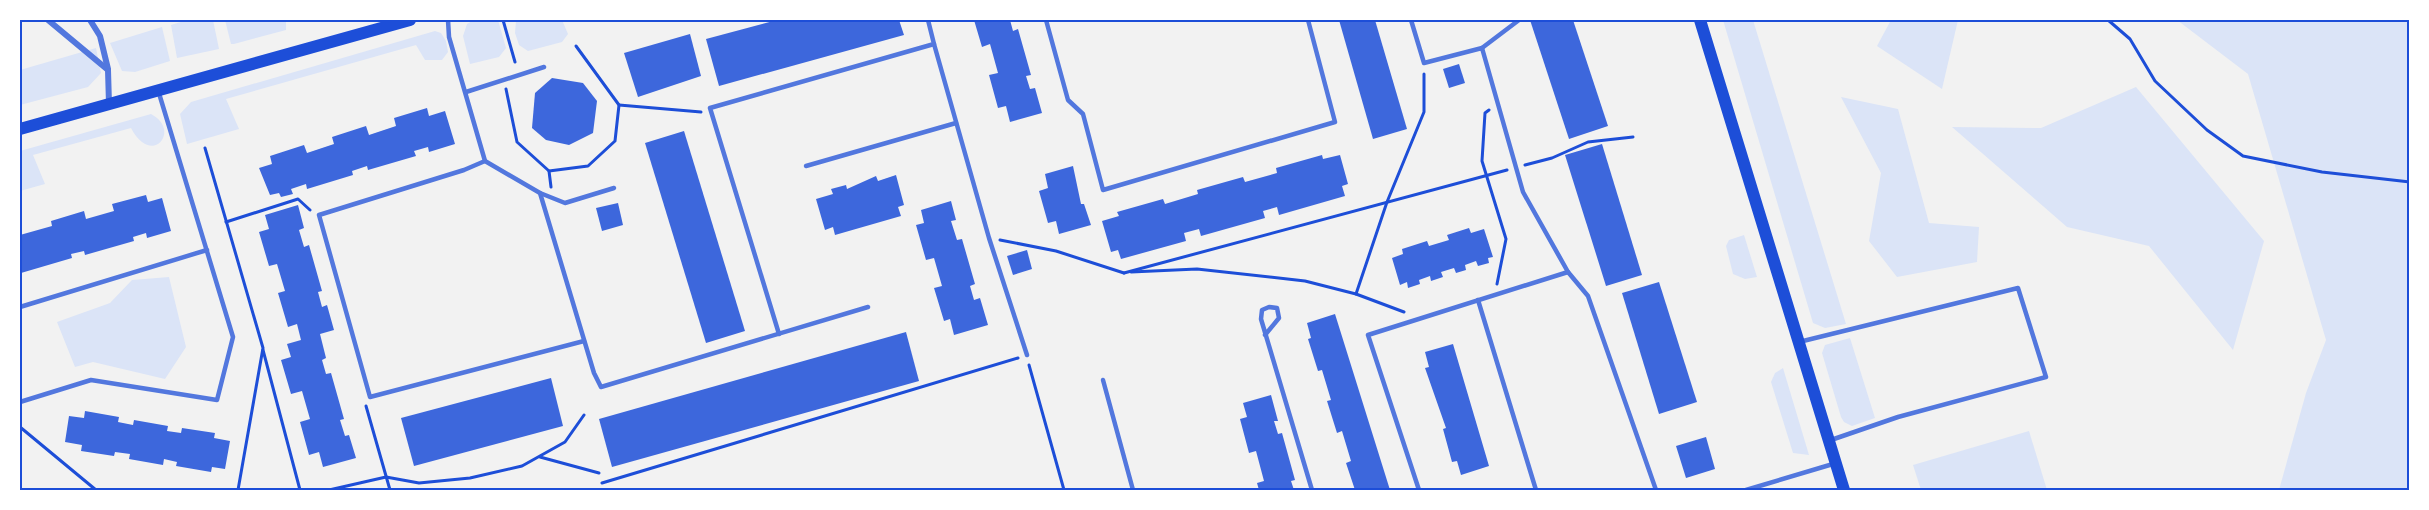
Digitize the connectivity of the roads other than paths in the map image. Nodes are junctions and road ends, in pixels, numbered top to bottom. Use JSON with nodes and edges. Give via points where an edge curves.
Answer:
{"nodes":[{"id":1,"x":48,"y":20,"type":"edge"},
{"id":2,"x":90,"y":20,"type":"edge"},
{"id":3,"x":410,"y":20,"type":"edge"},
{"id":4,"x":447,"y":20,"type":"edge"},
{"id":5,"x":928,"y":20,"type":"edge"},
{"id":6,"x":1046,"y":20,"type":"edge"},
{"id":7,"x":1308,"y":20,"type":"edge"},
{"id":8,"x":1411,"y":20,"type":"edge"},
{"id":9,"x":1519,"y":20,"type":"edge"},
{"id":10,"x":1700,"y":20,"type":"edge"},
{"id":11,"x":934,"y":44,"type":"junction"},
{"id":12,"x":1482,"y":48,"type":"junction"},
{"id":13,"x":544,"y":67,"type":"dead end"},
{"id":14,"x":108,"y":70,"type":"junction"},
{"id":15,"x":158,"y":90,"type":"junction"},
{"id":16,"x":465,"y":92,"type":"junction"},
{"id":17,"x":109,"y":104,"type":"junction"},
{"id":18,"x":956,"y":123,"type":"junction"},
{"id":19,"x":20,"y":129,"type":"edge"},
{"id":20,"x":485,"y":161,"type":"junction"},
{"id":21,"x":806,"y":166,"type":"dead end"},
{"id":22,"x":614,"y":188,"type":"dead end"},
{"id":23,"x":540,"y":193,"type":"junction"},
{"id":24,"x":207,"y":250,"type":"junction"},
{"id":25,"x":1568,"y":272,"type":"junction"},
{"id":26,"x":1478,"y":300,"type":"junction"},
{"id":27,"x":20,"y":307,"type":"edge"},
{"id":28,"x":868,"y":307,"type":"dead end"},
{"id":29,"x":778,"y":334,"type":"junction"},
{"id":30,"x":1266,"y":335,"type":"junction"},
{"id":31,"x":584,"y":341,"type":"junction"},
{"id":32,"x":1799,"y":342,"type":"junction"},
{"id":33,"x":1027,"y":355,"type":"road end"},
{"id":34,"x":1103,"y":380,"type":"dead end"},
{"id":35,"x":20,"y":402,"type":"edge"},
{"id":36,"x":1829,"y":441,"type":"junction"},
{"id":37,"x":1836,"y":463,"type":"junction"},
{"id":38,"x":1133,"y":490,"type":"edge"},
{"id":39,"x":1311,"y":490,"type":"edge"},
{"id":40,"x":1419,"y":490,"type":"edge"},
{"id":41,"x":1536,"y":490,"type":"edge"},
{"id":42,"x":1656,"y":490,"type":"edge"},
{"id":43,"x":1746,"y":490,"type":"edge"},
{"id":44,"x":1844,"y":490,"type":"edge"}],
"edges":[{"from":1,"to":14,"type":"street"},
{"from":2,"to":14,"type":"street","via":[[100,36]]},
{"from":3,"to":15,"type":"main road"},
{"from":4,"to":16,"type":"lane"},
{"from":5,"to":11,"type":"lane"},
{"from":6,"to":7,"type":"lane","via":[[1068,99],[1083,114],[1103,190],[1335,122]]},
{"from":8,"to":12,"type":"lane","via":[[1424,63]]},
{"from":9,"to":12,"type":"lane"},
{"from":10,"to":32,"type":"main road"},
{"from":11,"to":18,"type":"lane"},
{"from":11,"to":29,"type":"lane","via":[[710,108]]},
{"from":12,"to":25,"type":"lane","via":[[1523,192]]},
{"from":13,"to":16,"type":"lane"},
{"from":14,"to":17,"type":"street"},
{"from":15,"to":17,"type":"main road"},
{"from":15,"to":24,"type":"lane"},
{"from":16,"to":20,"type":"lane"},
{"from":17,"to":19,"type":"main road"},
{"from":18,"to":21,"type":"lane"},
{"from":18,"to":33,"type":"lane"},
{"from":20,"to":23,"type":"lane"},
{"from":20,"to":31,"type":"lane","via":[[319,215],[370,397]]},
{"from":22,"to":23,"type":"lane","via":[[565,203]]},
{"from":23,"to":31,"type":"lane"},
{"from":24,"to":27,"type":"lane"},
{"from":24,"to":35,"type":"lane","via":[[233,336],[217,400],[91,380]]},
{"from":25,"to":26,"type":"lane"},
{"from":25,"to":42,"type":"lane","via":[[1588,296]]},
{"from":26,"to":40,"type":"lane","via":[[1368,335]]},
{"from":26,"to":41,"type":"lane"},
{"from":28,"to":29,"type":"lane"},
{"from":29,"to":31,"type":"lane","via":[[601,387]]},
{"from":30,"to":30,"type":"lane","via":[[1262,310],[1276,308],[1279,318]]},
{"from":30,"to":39,"type":"lane"},
{"from":32,"to":36,"type":"main road"},
{"from":32,"to":36,"type":"lane","via":[[2018,288],[2046,377],[1898,417]]},
{"from":34,"to":38,"type":"lane"},
{"from":36,"to":37,"type":"main road"},
{"from":37,"to":43,"type":"lane"},
{"from":37,"to":44,"type":"main road"}]}
